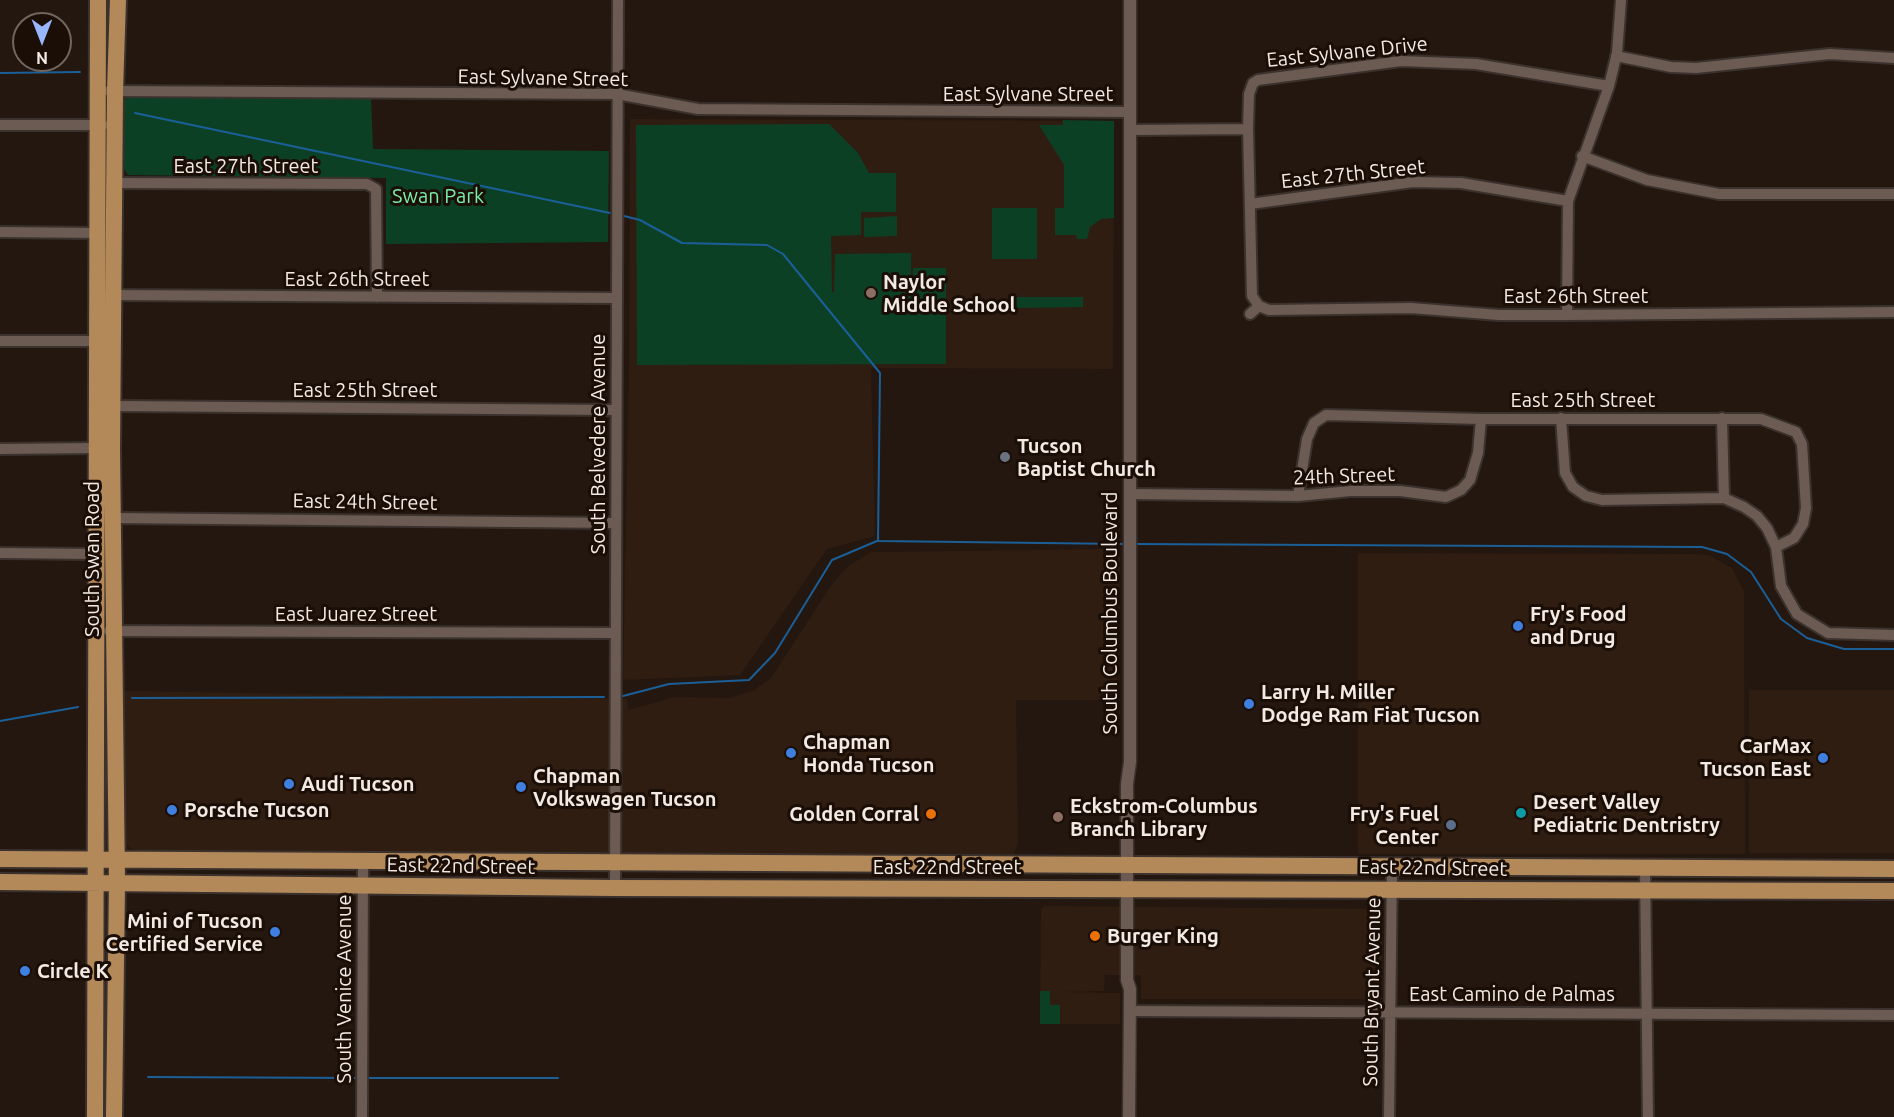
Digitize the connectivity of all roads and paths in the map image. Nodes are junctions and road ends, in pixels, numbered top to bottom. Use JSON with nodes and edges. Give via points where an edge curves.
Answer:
{"nodes":[{"id":1,"x":98,"y":0,"type":"edge"},
{"id":2,"x":118,"y":0,"type":"edge"},
{"id":3,"x":618,"y":0,"type":"edge"},
{"id":4,"x":1131,"y":0,"type":"edge"},
{"id":5,"x":1621,"y":0,"type":"edge"},
{"id":6,"x":1616,"y":56,"type":"junction"},
{"id":7,"x":1894,"y":58,"type":"edge"},
{"id":8,"x":1609,"y":86,"type":"junction"},
{"id":9,"x":107,"y":91,"type":"junction"},
{"id":10,"x":617,"y":94,"type":"junction"},
{"id":11,"x":1130,"y":112,"type":"junction"},
{"id":12,"x":0,"y":125,"type":"edge"},
{"id":13,"x":97,"y":125,"type":"junction"},
{"id":14,"x":115,"y":126,"type":"junction"},
{"id":15,"x":1248,"y":129,"type":"junction"},
{"id":16,"x":1130,"y":130,"type":"junction"},
{"id":17,"x":1582,"y":156,"type":"junction"},
{"id":18,"x":115,"y":183,"type":"junction"},
{"id":19,"x":1894,"y":194,"type":"edge"},
{"id":20,"x":1568,"y":201,"type":"junction"},
{"id":21,"x":1250,"y":204,"type":"junction"},
{"id":22,"x":0,"y":232,"type":"edge"},
{"id":23,"x":97,"y":233,"type":"junction"},
{"id":24,"x":97,"y":294,"type":"junction"},
{"id":25,"x":115,"y":295,"type":"junction"},
{"id":26,"x":377,"y":297,"type":"junction"},
{"id":27,"x":617,"y":298,"type":"junction"},
{"id":28,"x":1258,"y":306,"type":"junction"},
{"id":29,"x":1894,"y":312,"type":"edge"},
{"id":30,"x":1250,"y":314,"type":"dead end"},
{"id":31,"x":1567,"y":315,"type":"junction"},
{"id":32,"x":0,"y":341,"type":"edge"},
{"id":33,"x":105,"y":341,"type":"junction"},
{"id":34,"x":113,"y":406,"type":"junction"},
{"id":35,"x":616,"y":410,"type":"junction"},
{"id":36,"x":1561,"y":418,"type":"junction"},
{"id":37,"x":1722,"y":418,"type":"junction"},
{"id":38,"x":1481,"y":419,"type":"junction"},
{"id":39,"x":95,"y":448,"type":"junction"},
{"id":40,"x":0,"y":449,"type":"edge"},
{"id":41,"x":1298,"y":496,"type":"junction"},
{"id":42,"x":1130,"y":497,"type":"junction"},
{"id":43,"x":1724,"y":498,"type":"junction"},
{"id":44,"x":113,"y":518,"type":"junction"},
{"id":45,"x":616,"y":523,"type":"junction"},
{"id":46,"x":1776,"y":547,"type":"junction"},
{"id":47,"x":0,"y":553,"type":"edge"},
{"id":48,"x":96,"y":554,"type":"junction"},
{"id":49,"x":105,"y":632,"type":"junction"},
{"id":50,"x":616,"y":633,"type":"junction"},
{"id":51,"x":1894,"y":635,"type":"edge"},
{"id":52,"x":0,"y":859,"type":"edge"},
{"id":53,"x":96,"y":860,"type":"junction"},
{"id":54,"x":117,"y":860,"type":"junction"},
{"id":55,"x":363,"y":862,"type":"junction"},
{"id":56,"x":615,"y":863,"type":"junction"},
{"id":57,"x":1127,"y":866,"type":"junction"},
{"id":58,"x":1392,"y":867,"type":"junction"},
{"id":59,"x":1645,"y":868,"type":"junction"},
{"id":60,"x":1894,"y":869,"type":"edge"},
{"id":61,"x":0,"y":882,"type":"edge"},
{"id":62,"x":96,"y":882,"type":"junction"},
{"id":63,"x":117,"y":883,"type":"junction"},
{"id":64,"x":363,"y":886,"type":"junction"},
{"id":65,"x":615,"y":888,"type":"junction"},
{"id":66,"x":1127,"y":888,"type":"junction"},
{"id":67,"x":1391,"y":888,"type":"junction"},
{"id":68,"x":1645,"y":891,"type":"junction"},
{"id":69,"x":1894,"y":891,"type":"edge"},
{"id":70,"x":1130,"y":1011,"type":"junction"},
{"id":71,"x":1390,"y":1012,"type":"junction"},
{"id":72,"x":1646,"y":1013,"type":"junction"},
{"id":73,"x":1894,"y":1015,"type":"edge"},
{"id":74,"x":95,"y":1117,"type":"edge"},
{"id":75,"x":114,"y":1117,"type":"edge"},
{"id":76,"x":362,"y":1117,"type":"edge"},
{"id":77,"x":1129,"y":1117,"type":"edge"},
{"id":78,"x":1389,"y":1117,"type":"edge"},
{"id":79,"x":1648,"y":1117,"type":"edge"}],
"edges":[{"from":1,"to":9,"type":"main road","name":"South Swan Road"},
{"from":2,"to":9,"type":"main road","name":"South Swan Road"},
{"from":3,"to":10,"type":"street","name":"South Belvedere Avenue"},
{"from":4,"to":11,"type":"street","name":"South Columbus Boulevard"},
{"from":5,"to":6,"type":"street"},
{"from":6,"to":7,"type":"street","via":[[1696,68],[1830,54]]},
{"from":6,"to":8,"type":"street"},
{"from":8,"to":15,"type":"street","name":"East Sylvane Drive","via":[[1476,64],[1423,60],[1263,78],[1250,80]]},
{"from":8,"to":17,"type":"street"},
{"from":9,"to":10,"type":"street","name":"East Sylvane Street"},
{"from":9,"to":13,"type":"main road","name":"South Swan Road"},
{"from":9,"to":14,"type":"main road","name":"South Swan Road"},
{"from":10,"to":11,"type":"street","name":"East Sylvane Street","via":[[698,109]]},
{"from":10,"to":27,"type":"street","name":"South Belvedere Avenue"},
{"from":11,"to":16,"type":"street","name":"South Columbus Boulevard"},
{"from":12,"to":13,"type":"street"},
{"from":13,"to":14,"type":"street"},
{"from":13,"to":23,"type":"main road","name":"South Swan Road"},
{"from":14,"to":18,"type":"main road","name":"South Swan Road"},
{"from":15,"to":16,"type":"street"},
{"from":15,"to":21,"type":"street","name":"East Sylvane Drive"},
{"from":16,"to":42,"type":"street","name":"South Columbus Boulevard"},
{"from":17,"to":19,"type":"street","via":[[1655,182],[1719,194]]},
{"from":17,"to":20,"type":"street"},
{"from":18,"to":25,"type":"main road","name":"South Swan Road"},
{"from":18,"to":26,"type":"street","name":"East 27th Street","via":[[367,184],[376,189]]},
{"from":20,"to":21,"type":"street","name":"East 27th Street","via":[[1461,183],[1413,182]]},
{"from":20,"to":31,"type":"street"},
{"from":21,"to":28,"type":"street","name":"East Sylvane Drive","via":[[1252,296]]},
{"from":22,"to":23,"type":"street"},
{"from":23,"to":24,"type":"main road","name":"South Swan Road"},
{"from":24,"to":25,"type":"street","name":"East 26th Street"},
{"from":24,"to":33,"type":"main road","name":"South Swan Road"},
{"from":25,"to":26,"type":"street","name":"East 26th Street"},
{"from":25,"to":33,"type":"main road","name":"South Swan Road"},
{"from":26,"to":27,"type":"street","name":"East 26th Street"},
{"from":27,"to":35,"type":"street","name":"South Belvedere Avenue"},
{"from":28,"to":30,"type":"street"},
{"from":28,"to":31,"type":"street","name":"East 26th Street","via":[[1269,310],[1411,308],[1499,315]]},
{"from":29,"to":31,"type":"street","name":"East 26th Street"},
{"from":32,"to":33,"type":"street"},
{"from":33,"to":34,"type":"main road","name":"South Swan Road"},
{"from":33,"to":39,"type":"main road","name":"South Swan Road"},
{"from":34,"to":35,"type":"street","name":"East 25th Street"},
{"from":34,"to":44,"type":"main road","name":"South Swan Road"},
{"from":35,"to":45,"type":"street","name":"South Belvedere Avenue"},
{"from":36,"to":37,"type":"street","name":"East 25th Street"},
{"from":36,"to":38,"type":"street","name":"East 25th Street"},
{"from":36,"to":43,"type":"street","via":[[1565,473],[1573,487],[1586,496],[1602,500]]},
{"from":37,"to":43,"type":"street"},
{"from":37,"to":46,"type":"street","name":"East 25th Street","via":[[1778,423],[1796,432],[1802,444],[1806,508],[1803,524],[1794,538]]},
{"from":38,"to":41,"type":"street","name":"24th Street","via":[[1479,453],[1470,480],[1453,495],[1436,498],[1400,491],[1351,491]]},
{"from":38,"to":41,"type":"street","name":"East 25th Street","via":[[1326,415],[1314,423],[1307,440]]},
{"from":39,"to":40,"type":"street"},
{"from":39,"to":48,"type":"main road","name":"South Swan Road"},
{"from":41,"to":42,"type":"street","name":"24th Street","via":[[1185,496],[1178,500]]},
{"from":42,"to":57,"type":"street","name":"South Columbus Boulevard"},
{"from":43,"to":46,"type":"street","via":[[1757,516]]},
{"from":44,"to":45,"type":"street","name":"East 24th Street"},
{"from":44,"to":49,"type":"main road","name":"South Swan Road"},
{"from":45,"to":50,"type":"street","name":"South Belvedere Avenue"},
{"from":46,"to":51,"type":"street","via":[[1781,586],[1797,614],[1828,633]]},
{"from":47,"to":48,"type":"street"},
{"from":48,"to":49,"type":"main road","name":"South Swan Road"},
{"from":49,"to":50,"type":"street","name":"East Juarez Street"},
{"from":49,"to":53,"type":"main road","name":"South Swan Road"},
{"from":49,"to":54,"type":"main road","name":"South Swan Road"},
{"from":50,"to":56,"type":"street","name":"South Belvedere Avenue"},
{"from":52,"to":53,"type":"main road","name":"East 22nd Street"},
{"from":53,"to":54,"type":"main road","name":"East 22nd Street"},
{"from":53,"to":62,"type":"main road","name":"South Swan Road"},
{"from":54,"to":55,"type":"main road","name":"East 22nd Street"},
{"from":54,"to":63,"type":"main road","name":"South Swan Road"},
{"from":55,"to":56,"type":"main road","name":"East 22nd Street"},
{"from":55,"to":64,"type":"street","name":"South Venice Avenue"},
{"from":56,"to":57,"type":"main road","name":"East 22nd Street"},
{"from":56,"to":65,"type":"street","name":"South Belvedere Avenue"},
{"from":57,"to":58,"type":"main road","name":"East 22nd Street"},
{"from":57,"to":66,"type":"street","name":"South Columbus Boulevard"},
{"from":58,"to":59,"type":"main road","name":"East 22nd Street"},
{"from":58,"to":67,"type":"street","name":"South Bryant Avenue"},
{"from":59,"to":60,"type":"main road","name":"East 22nd Street"},
{"from":59,"to":68,"type":"street"},
{"from":61,"to":62,"type":"main road","name":"East 22nd Street"},
{"from":62,"to":63,"type":"main road","name":"East 22nd Street"},
{"from":62,"to":74,"type":"main road","name":"South Swan Road"},
{"from":63,"to":64,"type":"main road","name":"East 22nd Street"},
{"from":63,"to":75,"type":"main road","name":"South Swan Road"},
{"from":64,"to":65,"type":"main road","name":"East 22nd Street"},
{"from":64,"to":76,"type":"street","name":"South Venice Avenue"},
{"from":65,"to":66,"type":"main road","name":"East 22nd Street"},
{"from":66,"to":67,"type":"main road","name":"East 22nd Street"},
{"from":66,"to":70,"type":"street","name":"South Columbus Boulevard"},
{"from":67,"to":68,"type":"main road","name":"East 22nd Street"},
{"from":67,"to":71,"type":"street","name":"South Bryant Avenue"},
{"from":68,"to":69,"type":"main road","name":"East 22nd Street"},
{"from":68,"to":72,"type":"street"},
{"from":70,"to":71,"type":"street","name":"East Camino de Palmas"},
{"from":70,"to":77,"type":"street","name":"South Columbus Boulevard"},
{"from":71,"to":72,"type":"street","name":"East Camino de Palmas"},
{"from":71,"to":78,"type":"street","name":"South Bryant Avenue"},
{"from":72,"to":73,"type":"street","name":"East Camino de Palmas"},
{"from":72,"to":79,"type":"street"}]}
